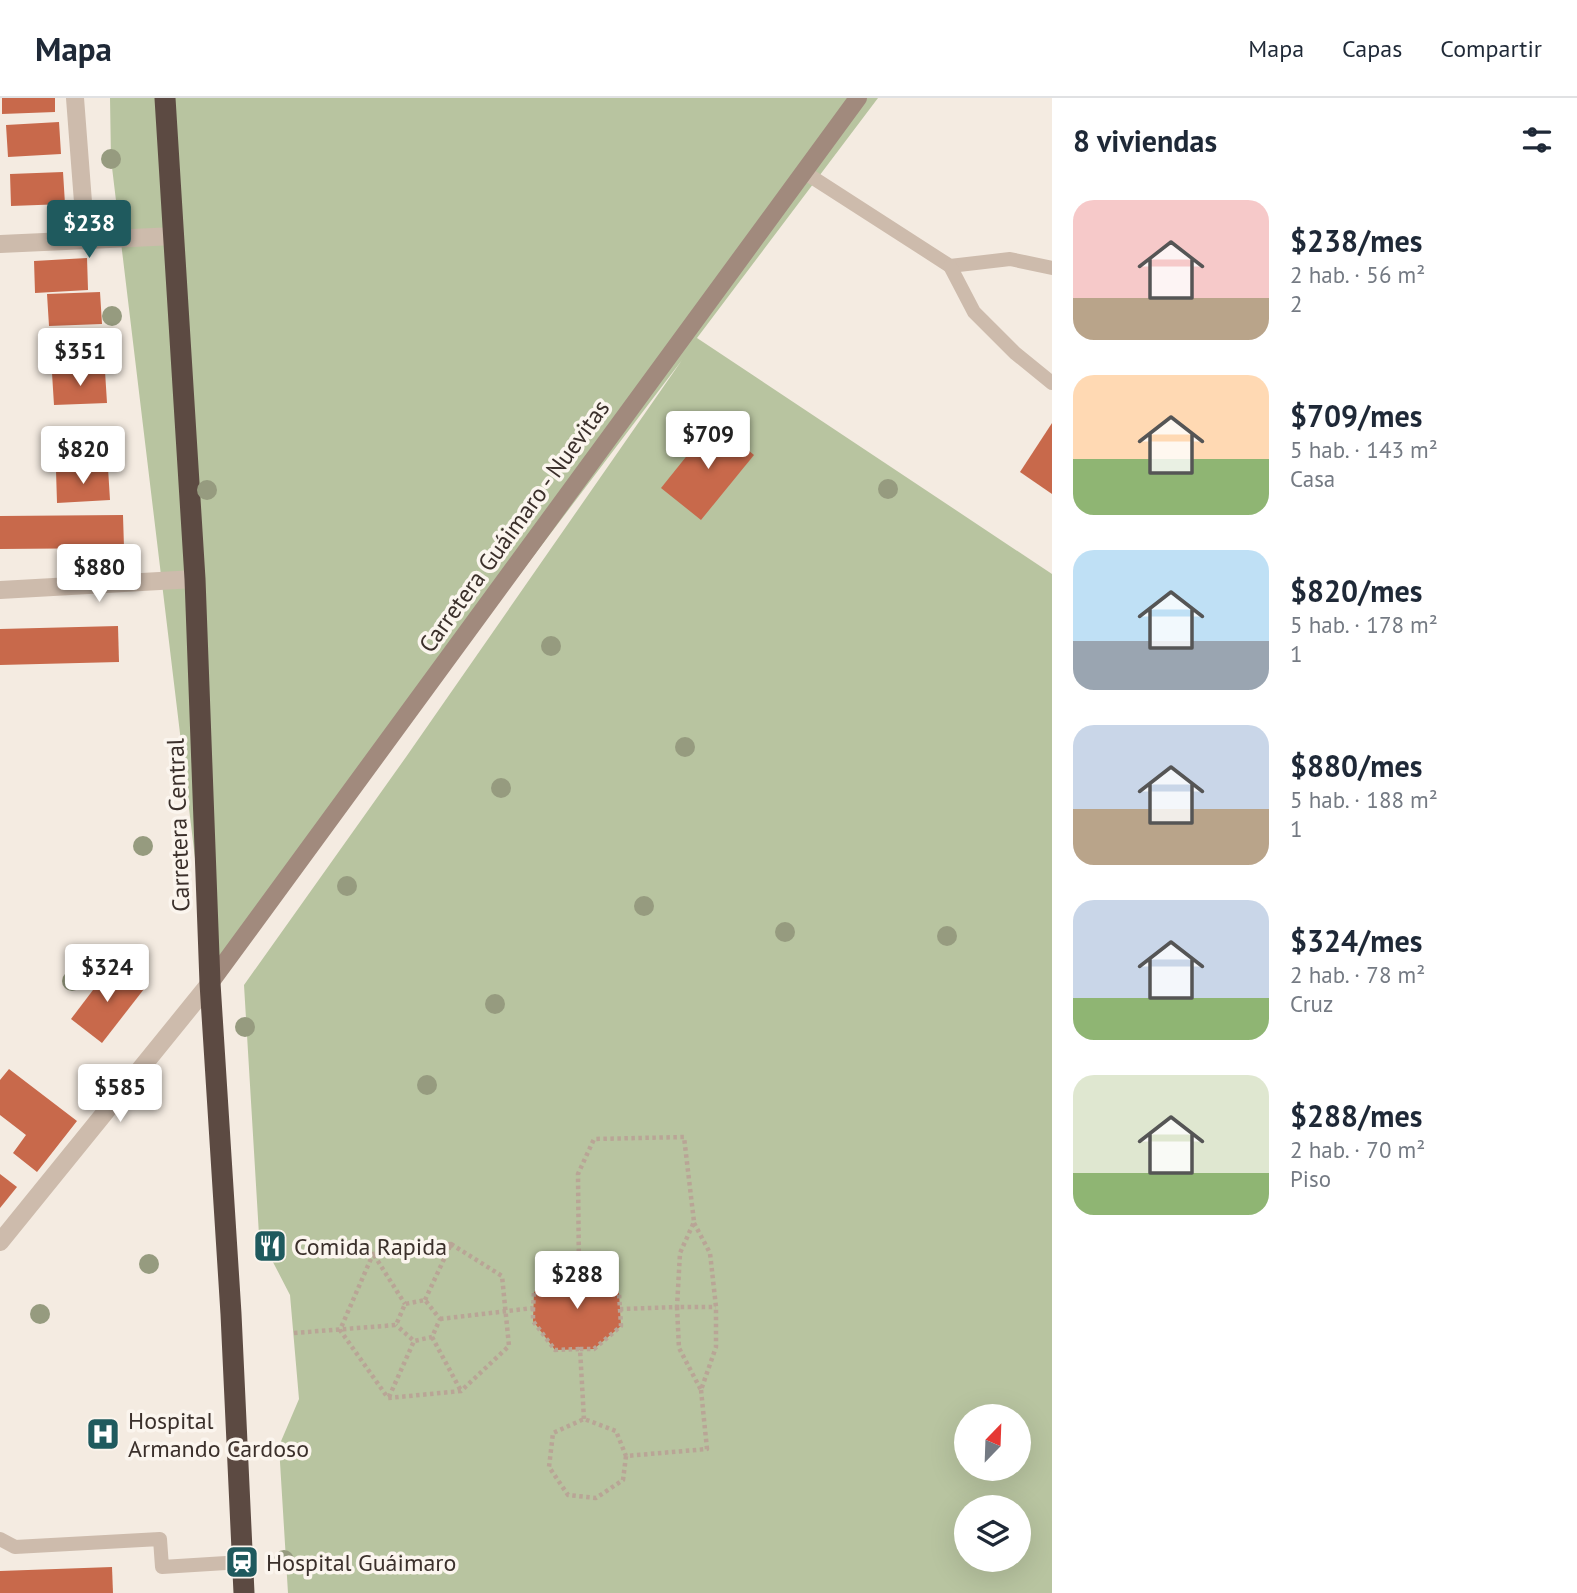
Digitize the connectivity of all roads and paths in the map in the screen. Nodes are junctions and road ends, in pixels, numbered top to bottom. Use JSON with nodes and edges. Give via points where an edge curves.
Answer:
{"nodes":[{"id":1,"x":75,"y":98,"type":"edge"},
{"id":2,"x":165,"y":98,"type":"edge"},
{"id":3,"x":858,"y":98,"type":"edge"},
{"id":4,"x":804,"y":172,"type":"junction"},
{"id":5,"x":175,"y":236,"type":"junction"},
{"id":6,"x":86,"y":241,"type":"junction"},
{"id":7,"x":0,"y":244,"type":"edge"},
{"id":8,"x":950,"y":266,"type":"junction"},
{"id":9,"x":1052,"y":268,"type":"edge"},
{"id":10,"x":1052,"y":383,"type":"edge"},
{"id":11,"x":195,"y":579,"type":"junction"},
{"id":12,"x":0,"y":590,"type":"edge"},
{"id":13,"x":210,"y":983,"type":"junction"},
{"id":14,"x":694,"y":1222,"type":"junction"},
{"id":15,"x":0,"y":1242,"type":"edge"},
{"id":16,"x":451,"y":1244,"type":"junction"},
{"id":17,"x":373,"y":1254,"type":"junction"},
{"id":18,"x":579,"y":1273,"type":"junction"},
{"id":19,"x":425,"y":1300,"type":"junction"},
{"id":20,"x":405,"y":1304,"type":"junction"},
{"id":21,"x":677,"y":1307,"type":"junction"},
{"id":22,"x":716,"y":1307,"type":"junction"},
{"id":23,"x":533,"y":1308,"type":"junction"},
{"id":24,"x":620,"y":1309,"type":"junction"},
{"id":25,"x":505,"y":1313,"type":"junction"},
{"id":26,"x":440,"y":1318,"type":"junction"},
{"id":27,"x":396,"y":1325,"type":"junction"},
{"id":28,"x":340,"y":1330,"type":"junction"},
{"id":29,"x":294,"y":1333,"type":"dead end"},
{"id":30,"x":432,"y":1337,"type":"junction"},
{"id":31,"x":414,"y":1340,"type":"junction"},
{"id":32,"x":580,"y":1349,"type":"junction"},
{"id":33,"x":701,"y":1390,"type":"junction"},
{"id":34,"x":461,"y":1391,"type":"junction"},
{"id":35,"x":388,"y":1398,"type":"junction"},
{"id":36,"x":584,"y":1419,"type":"junction"},
{"id":37,"x":626,"y":1456,"type":"junction"},
{"id":38,"x":0,"y":1538,"type":"edge"},
{"id":39,"x":242,"y":1562,"type":"junction"},
{"id":40,"x":244,"y":1593,"type":"edge"}],
"edges":[{"from":1,"to":6,"type":"street"},
{"from":2,"to":5,"type":"highway","name":"Carretera Central"},
{"from":3,"to":4,"type":"main road","name":"Carretera Guáimaro - Nuevitas"},
{"from":4,"to":8,"type":"lane"},
{"from":4,"to":13,"type":"main road","name":"Carretera Guáimaro - Nuevitas"},
{"from":5,"to":6,"type":"street"},
{"from":5,"to":11,"type":"highway","name":"Carretera Central"},
{"from":6,"to":7,"type":"street"},
{"from":8,"to":9,"type":"lane","via":[[1010,259]]},
{"from":8,"to":10,"type":"lane","via":[[974,312]]},
{"from":11,"to":12,"type":"street"},
{"from":11,"to":13,"type":"highway","name":"Carretera Central"},
{"from":13,"to":15,"type":"street"},
{"from":13,"to":39,"type":"highway","name":"Carretera Central"},
{"from":14,"to":18,"type":"path","via":[[684,1137],[594,1139],[578,1174]]},
{"from":14,"to":21,"type":"path","via":[[680,1253]]},
{"from":14,"to":22,"type":"path","via":[[710,1252]]},
{"from":16,"to":17,"type":"path"},
{"from":16,"to":19,"type":"path"},
{"from":16,"to":25,"type":"path","via":[[502,1276]]},
{"from":17,"to":20,"type":"path"},
{"from":17,"to":28,"type":"path"},
{"from":18,"to":23,"type":"path","via":[[562,1272],[534,1292]]},
{"from":18,"to":24,"type":"path","via":[[596,1273],[619,1293]]},
{"from":19,"to":20,"type":"path"},
{"from":19,"to":26,"type":"path"},
{"from":20,"to":27,"type":"path"},
{"from":21,"to":22,"type":"path"},
{"from":21,"to":24,"type":"path"},
{"from":21,"to":33,"type":"path","via":[[679,1348]]},
{"from":22,"to":33,"type":"path","via":[[716,1347]]},
{"from":23,"to":25,"type":"path"},
{"from":23,"to":32,"type":"path","via":[[533,1321],[555,1349]]},
{"from":24,"to":32,"type":"path","via":[[621,1326],[594,1349]]},
{"from":25,"to":26,"type":"path"},
{"from":25,"to":34,"type":"path","via":[[509,1346]]},
{"from":26,"to":30,"type":"path"},
{"from":27,"to":28,"type":"path"},
{"from":27,"to":31,"type":"path"},
{"from":28,"to":29,"type":"path"},
{"from":28,"to":35,"type":"path"},
{"from":30,"to":31,"type":"path"},
{"from":30,"to":34,"type":"path"},
{"from":31,"to":35,"type":"path"},
{"from":32,"to":36,"type":"path"},
{"from":33,"to":37,"type":"path","via":[[707,1449]]},
{"from":34,"to":35,"type":"path"},
{"from":36,"to":37,"type":"path","via":[[615,1431]]},
{"from":36,"to":37,"type":"path","via":[[552,1433],[549,1467],[568,1495],[596,1498],[623,1480]]},
{"from":38,"to":39,"type":"lane","via":[[15,1547],[160,1539],[162,1567]]},
{"from":39,"to":40,"type":"highway","name":"Carretera Central"}]}
